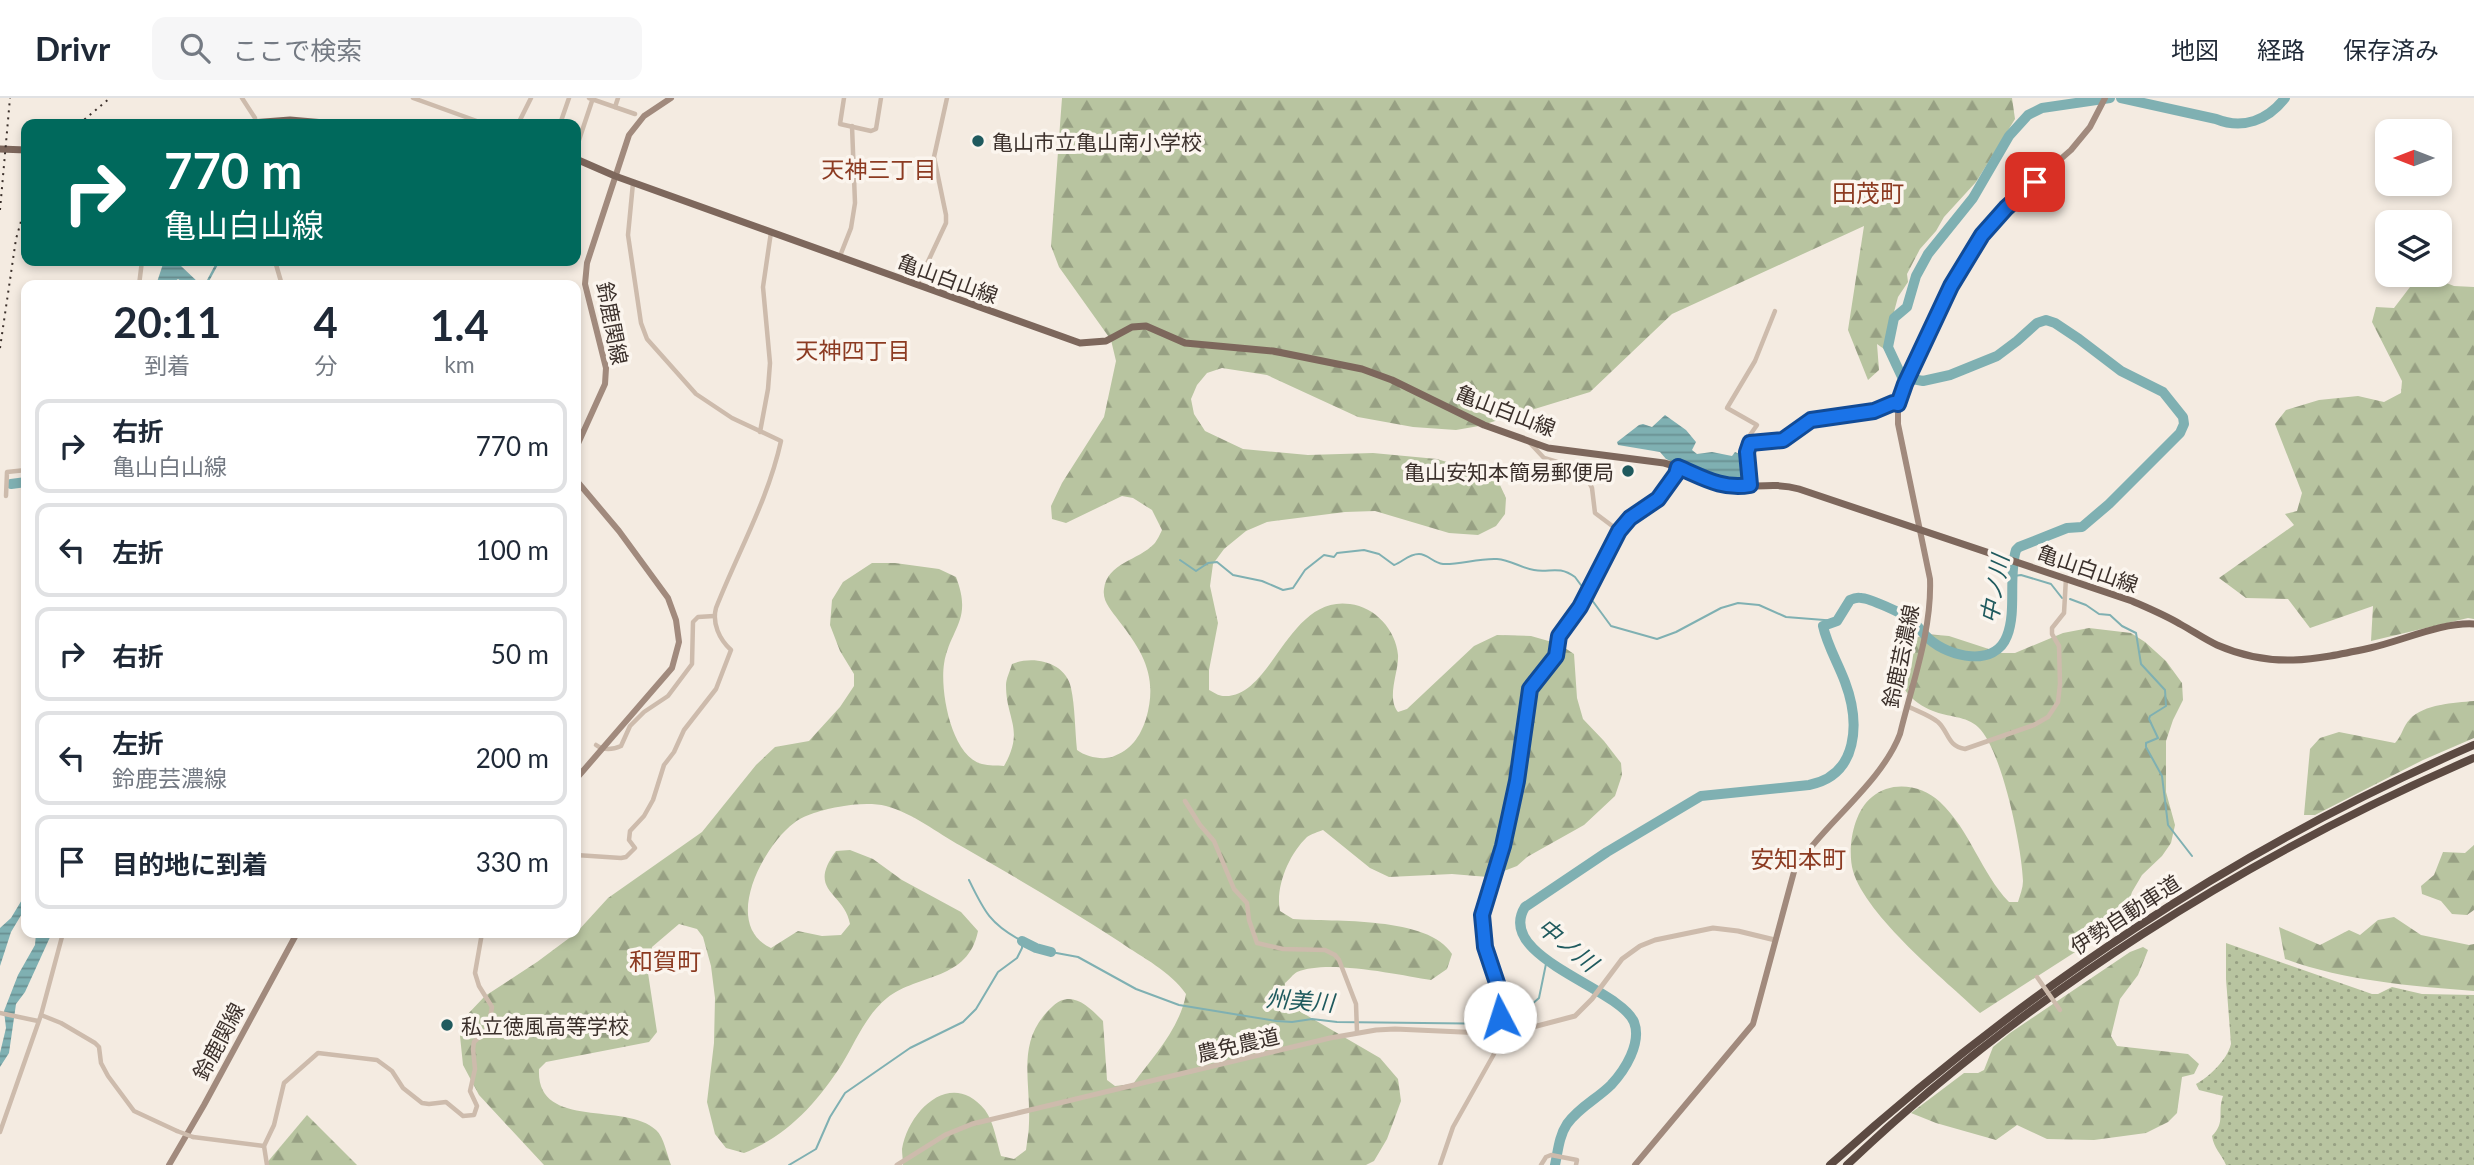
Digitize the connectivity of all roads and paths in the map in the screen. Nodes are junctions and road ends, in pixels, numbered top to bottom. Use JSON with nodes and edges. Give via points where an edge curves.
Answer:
{"nodes":[{"id":1,"x":242,"y":98,"type":"edge"},
{"id":2,"x":412,"y":98,"type":"edge"},
{"id":3,"x":531,"y":98,"type":"edge"},
{"id":4,"x":569,"y":98,"type":"edge"},
{"id":5,"x":592,"y":98,"type":"edge"},
{"id":6,"x":618,"y":98,"type":"edge"},
{"id":7,"x":671,"y":98,"type":"edge"},
{"id":8,"x":844,"y":98,"type":"edge"},
{"id":9,"x":881,"y":98,"type":"edge"},
{"id":10,"x":947,"y":98,"type":"edge"},
{"id":11,"x":2105,"y":98,"type":"edge"},
{"id":12,"x":615,"y":107,"type":"junction"},
{"id":13,"x":635,"y":114,"type":"dead end"},
{"id":14,"x":252,"y":119,"type":"edge"},
{"id":15,"x":471,"y":119,"type":"edge"},
{"id":16,"x":520,"y":119,"type":"edge"},
{"id":17,"x":562,"y":119,"type":"edge"},
{"id":18,"x":852,"y":126,"type":"junction"},
{"id":19,"x":581,"y":133,"type":"edge"},
{"id":20,"x":0,"y":149,"type":"edge"},
{"id":21,"x":21,"y":150,"type":"edge"},
{"id":22,"x":581,"y":161,"type":"edge"},
{"id":23,"x":615,"y":176,"type":"junction"},
{"id":24,"x":633,"y":182,"type":"junction"},
{"id":25,"x":771,"y":232,"type":"junction"},
{"id":26,"x":840,"y":257,"type":"junction"},
{"id":27,"x":916,"y":286,"type":"junction"},
{"id":28,"x":1775,"y":311,"type":"dead end"},
{"id":29,"x":1898,"y":404,"type":"junction"},
{"id":30,"x":760,"y":432,"type":"junction"},
{"id":31,"x":581,"y":437,"type":"edge"},
{"id":32,"x":1529,"y":441,"type":"junction"},
{"id":33,"x":1750,"y":443,"type":"junction"},
{"id":34,"x":1678,"y":467,"type":"junction"},
{"id":35,"x":21,"y":471,"type":"edge"},
{"id":36,"x":1750,"y":485,"type":"junction"},
{"id":37,"x":581,"y":486,"type":"edge"},
{"id":38,"x":6,"y":496,"type":"dead end"},
{"id":39,"x":1919,"y":529,"type":"junction"},
{"id":40,"x":1619,"y":531,"type":"junction"},
{"id":41,"x":2066,"y":578,"type":"junction"},
{"id":42,"x":714,"y":616,"type":"junction"},
{"id":43,"x":2474,"y":624,"type":"edge"},
{"id":44,"x":1907,"y":706,"type":"junction"},
{"id":45,"x":2474,"y":745,"type":"edge"},
{"id":46,"x":599,"y":747,"type":"junction"},
{"id":47,"x":2474,"y":758,"type":"edge"},
{"id":48,"x":581,"y":772,"type":"edge"},
{"id":49,"x":1185,"y":801,"type":"dead end"},
{"id":50,"x":581,"y":855,"type":"edge"},
{"id":51,"x":62,"y":938,"type":"edge"},
{"id":52,"x":294,"y":938,"type":"edge"},
{"id":53,"x":481,"y":938,"type":"edge"},
{"id":54,"x":1775,"y":940,"type":"junction"},
{"id":55,"x":2037,"y":977,"type":"dead end"},
{"id":56,"x":2060,"y":1010,"type":"dead end"},
{"id":57,"x":0,"y":1013,"type":"edge"},
{"id":58,"x":41,"y":1015,"type":"junction"},
{"id":59,"x":36,"y":1020,"type":"junction"},
{"id":60,"x":1357,"y":1032,"type":"junction"},
{"id":61,"x":1499,"y":1032,"type":"junction"},
{"id":62,"x":0,"y":1132,"type":"edge"},
{"id":63,"x":264,"y":1146,"type":"junction"},
{"id":64,"x":169,"y":1165,"type":"edge"},
{"id":65,"x":267,"y":1165,"type":"edge"},
{"id":66,"x":897,"y":1165,"type":"edge"},
{"id":67,"x":1440,"y":1165,"type":"edge"},
{"id":68,"x":1541,"y":1165,"type":"edge"},
{"id":69,"x":1576,"y":1165,"type":"edge"},
{"id":70,"x":1636,"y":1165,"type":"edge"},
{"id":71,"x":1830,"y":1165,"type":"edge"},
{"id":72,"x":1847,"y":1165,"type":"edge"}],
"edges":[{"from":1,"to":14,"type":"street"},
{"from":2,"to":15,"type":"street"},
{"from":3,"to":16,"type":"street"},
{"from":4,"to":17,"type":"street"},
{"from":5,"to":12,"type":"street"},
{"from":5,"to":19,"type":"street"},
{"from":6,"to":12,"type":"street"},
{"from":7,"to":23,"type":"main road","name":"鈴鹿関線","via":[[632,130]]},
{"from":8,"to":18,"type":"street","via":[[840,124]]},
{"from":9,"to":18,"type":"street","via":[[876,129]]},
{"from":10,"to":27,"type":"street","via":[[934,157],[946,223]]},
{"from":11,"to":29,"type":"main road","name":"鈴鹿芸濃線","via":[[2071,150],[1982,235],[1951,286]]},
{"from":12,"to":13,"type":"street"},
{"from":18,"to":26,"type":"street","via":[[855,203]]},
{"from":20,"to":21,"type":"main road"},
{"from":22,"to":23,"type":"main road","name":"亀山白山線"},
{"from":23,"to":24,"type":"main road","name":"亀山白山線"},
{"from":23,"to":31,"type":"main road","name":"鈴鹿関線","via":[[587,263],[585,284],[606,368],[605,384]]},
{"from":24,"to":25,"type":"main road","name":"亀山白山線"},
{"from":24,"to":30,"type":"street","via":[[628,235],[644,334],[696,394]]},
{"from":25,"to":26,"type":"main road","name":"亀山白山線"},
{"from":25,"to":30,"type":"street","via":[[763,287],[770,363]]},
{"from":26,"to":27,"type":"main road","name":"亀山白山線"},
{"from":27,"to":32,"type":"main road","name":"亀山白山線","via":[[1080,343],[1106,341],[1132,327],[1146,326],[1185,343],[1273,351],[1362,369]]},
{"from":28,"to":33,"type":"street","via":[[1755,361],[1727,408],[1757,425]]},
{"from":29,"to":33,"type":"street","via":[[1811,420],[1783,440]]},
{"from":29,"to":39,"type":"main road","name":"鈴鹿芸濃線"},
{"from":30,"to":42,"type":"street","via":[[781,441],[780,449],[759,513]]},
{"from":32,"to":34,"type":"main road","name":"亀山白山線","via":[[1548,448]]},
{"from":32,"to":40,"type":"street","via":[[1544,458],[1585,474],[1595,513]]},
{"from":33,"to":36,"type":"street"},
{"from":34,"to":36,"type":"main road","name":"亀山白山線","via":[[1719,485]]},
{"from":34,"to":40,"type":"street","via":[[1658,499]]},
{"from":35,"to":38,"type":"street","via":[[7,472]]},
{"from":36,"to":39,"type":"main road","name":"亀山白山線","via":[[1788,486]]},
{"from":37,"to":46,"type":"main road","via":[[668,598],[679,642],[672,668]]},
{"from":39,"to":41,"type":"main road","name":"亀山白山線"},
{"from":39,"to":44,"type":"main road","name":"鈴鹿芸濃線","via":[[1930,579],[1927,621]]},
{"from":40,"to":61,"type":"street","via":[[1559,636],[1556,656],[1530,689],[1517,781],[1482,915],[1485,947],[1501,995]]},
{"from":41,"to":43,"type":"main road","name":"亀山白山線","via":[[2154,610],[2228,649],[2281,661],[2331,655],[2451,625]]},
{"from":41,"to":44,"type":"street","via":[[2064,613],[2052,628],[2059,646],[2060,695],[2048,717],[1965,749],[1950,742],[1936,721]]},
{"from":42,"to":46,"type":"street","via":[[693,622],[692,664],[678,685],[630,726],[621,746]]},
{"from":42,"to":50,"type":"street","via":[[720,638],[731,650],[729,656],[716,689],[684,730],[644,816],[630,831],[629,841],[635,848],[618,859]]},
{"from":44,"to":54,"type":"main road","name":"鈴鹿芸濃線","via":[[1890,756],[1794,868]]},
{"from":45,"to":71,"type":"highway","name":"伊勢自動車道","via":[[2275,842],[2117,938],[1951,1060]]},
{"from":46,"to":48,"type":"main road"},
{"from":47,"to":72,"type":"highway","name":"伊勢自動車道","via":[[2332,825],[2153,928],[1957,1068]]},
{"from":49,"to":60,"type":"street","via":[[1214,841],[1234,889],[1247,903],[1257,943],[1325,950],[1339,960],[1356,1004]]},
{"from":51,"to":58,"type":"street"},
{"from":52,"to":64,"type":"main road","name":"鈴鹿関線"},
{"from":53,"to":63,"type":"street","via":[[475,973],[492,1007],[490,1025],[474,1042],[470,1091],[477,1106],[474,1115],[463,1116],[446,1102],[422,1103],[377,1060],[318,1053],[284,1083]]},
{"from":54,"to":61,"type":"street","name":"農免農道","via":[[1713,929],[1655,940],[1630,952],[1614,967],[1575,1016]]},
{"from":54,"to":70,"type":"main road","name":"鈴鹿芸濃線","via":[[1753,1024]]},
{"from":55,"to":56,"type":"street","bridge":true},
{"from":57,"to":59,"type":"street"},
{"from":58,"to":59,"type":"street"},
{"from":58,"to":63,"type":"street","bridge":true,"via":[[100,1047],[107,1076],[134,1111],[193,1137]]},
{"from":59,"to":62,"type":"street"},
{"from":60,"to":61,"type":"street","name":"農免農道"},
{"from":60,"to":66,"type":"street","name":"農免農道","via":[[972,1124]]},
{"from":61,"to":67,"type":"street","via":[[1494,1054],[1453,1128]]},
{"from":63,"to":65,"type":"street"},
{"from":68,"to":69,"type":"street","via":[[1551,1155],[1577,1160]]}]}
